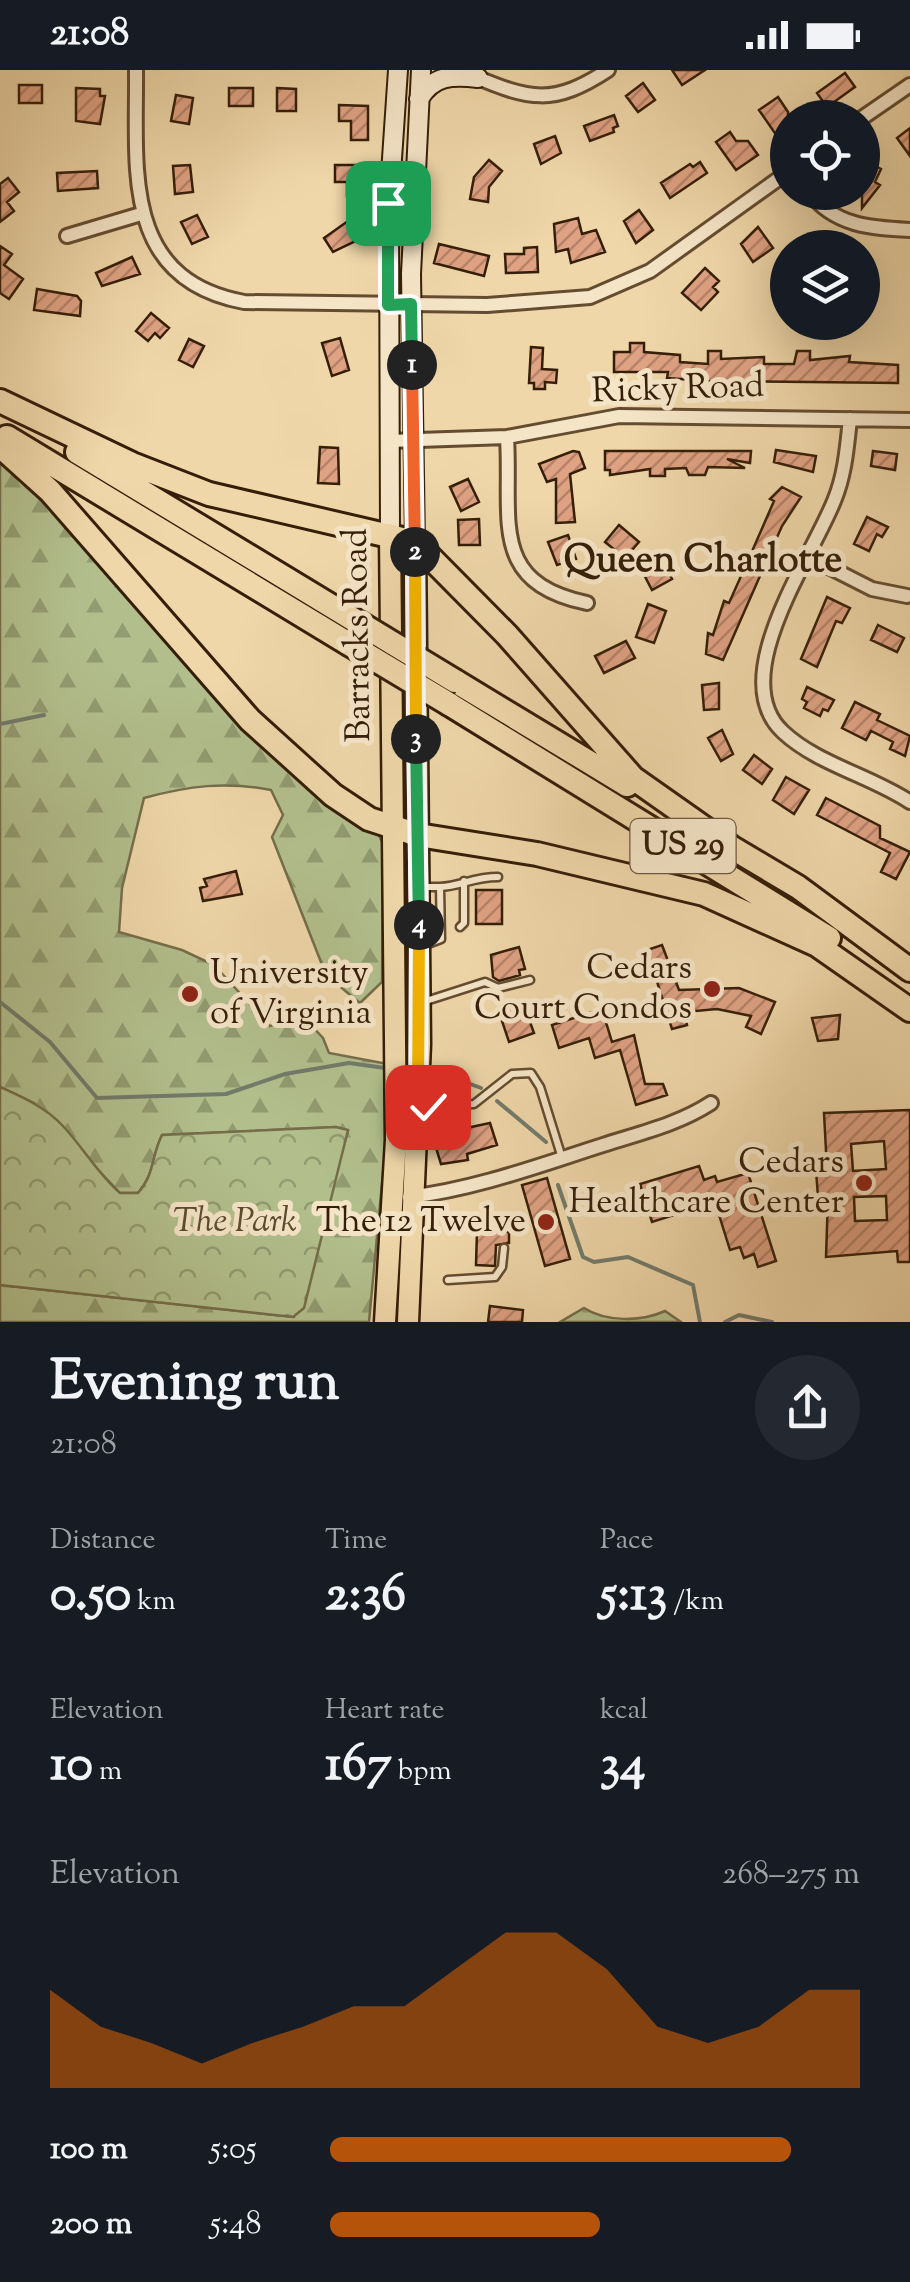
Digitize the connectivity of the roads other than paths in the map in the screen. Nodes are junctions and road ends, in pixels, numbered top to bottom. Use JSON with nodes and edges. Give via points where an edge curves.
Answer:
{"nodes":[{"id":1,"x":136,"y":70,"type":"edge"},
{"id":2,"x":398,"y":70,"type":"edge"},
{"id":3,"x":421,"y":70,"type":"edge"},
{"id":4,"x":460,"y":70,"type":"edge"},
{"id":5,"x":608,"y":70,"type":"edge"},
{"id":6,"x":478,"y":78,"type":"junction"},
{"id":7,"x":910,"y":85,"type":"edge"},
{"id":8,"x":416,"y":104,"type":"junction"},
{"id":9,"x":880,"y":106,"type":"edge"},
{"id":10,"x":770,"y":185,"type":"edge"},
{"id":11,"x":826,"y":210,"type":"edge"},
{"id":12,"x":141,"y":214,"type":"junction"},
{"id":13,"x":910,"y":230,"type":"edge"},
{"id":14,"x":67,"y":236,"type":"dead end"},
{"id":15,"x":411,"y":304,"type":"junction"},
{"id":16,"x":388,"y":305,"type":"junction"},
{"id":17,"x":0,"y":403,"type":"edge"},
{"id":18,"x":850,"y":419,"type":"junction"},
{"id":19,"x":910,"y":420,"type":"edge"},
{"id":20,"x":0,"y":432,"type":"edge"},
{"id":21,"x":507,"y":438,"type":"junction"},
{"id":22,"x":414,"y":440,"type":"junction"},
{"id":23,"x":389,"y":441,"type":"junction"},
{"id":24,"x":0,"y":446,"type":"edge"},
{"id":25,"x":390,"y":534,"type":"junction"},
{"id":26,"x":415,"y":542,"type":"junction"},
{"id":27,"x":809,"y":557,"type":"junction"},
{"id":28,"x":907,"y":596,"type":"dead end"},
{"id":29,"x":587,"y":603,"type":"dead end"},
{"id":30,"x":353,"y":633,"type":"junction"},
{"id":31,"x":452,"y":692,"type":"junction"},
{"id":32,"x":910,"y":802,"type":"edge"},
{"id":33,"x":394,"y":828,"type":"junction"},
{"id":34,"x":418,"y":835,"type":"junction"},
{"id":35,"x":731,"y":847,"type":"junction"},
{"id":36,"x":498,"y":877,"type":"dead end"},
{"id":37,"x":464,"y":882,"type":"junction"},
{"id":38,"x":418,"y":886,"type":"junction"},
{"id":39,"x":440,"y":887,"type":"junction"},
{"id":40,"x":460,"y":927,"type":"dead end"},
{"id":41,"x":419,"y":947,"type":"junction"},
{"id":42,"x":910,"y":970,"type":"edge"},
{"id":43,"x":530,"y":980,"type":"dead end"},
{"id":44,"x":910,"y":1000,"type":"edge"},
{"id":45,"x":420,"y":1002,"type":"junction"},
{"id":46,"x":910,"y":1010,"type":"edge"},
{"id":47,"x":420,"y":1044,"type":"junction"},
{"id":48,"x":396,"y":1045,"type":"junction"},
{"id":49,"x":712,"y":1103,"type":"dead end"},
{"id":50,"x":418,"y":1106,"type":"junction"},
{"id":51,"x":562,"y":1158,"type":"junction"},
{"id":52,"x":415,"y":1196,"type":"junction"},
{"id":53,"x":392,"y":1199,"type":"junction"},
{"id":54,"x":504,"y":1248,"type":"dead end"},
{"id":55,"x":448,"y":1280,"type":"dead end"},
{"id":56,"x":385,"y":1322,"type":"edge"},
{"id":57,"x":408,"y":1322,"type":"edge"}],
"edges":[{"from":1,"to":12,"type":"street"},
{"from":2,"to":16,"type":"main road","name":"Barracks Road"},
{"from":3,"to":8,"type":"main road","name":"Barracks Road"},
{"from":4,"to":6,"type":"street"},
{"from":5,"to":6,"type":"street","via":[[579,90],[550,98]]},
{"from":6,"to":8,"type":"main road","via":[[446,77],[429,85]]},
{"from":7,"to":9,"type":"street"},
{"from":8,"to":15,"type":"main road","name":"Barracks Road"},
{"from":10,"to":15,"type":"street","via":[[650,270],[606,292],[554,302]]},
{"from":11,"to":13,"type":"street","via":[[854,224]]},
{"from":12,"to":14,"type":"street"},
{"from":12,"to":16,"type":"street","via":[[169,264],[214,294],[244,302]]},
{"from":15,"to":16,"type":"street"},
{"from":15,"to":22,"type":"main road","name":"Barracks Road"},
{"from":16,"to":23,"type":"main road","name":"Barracks Road"},
{"from":17,"to":25,"type":"highway","via":[[209,494]]},
{"from":17,"to":30,"type":"highway","number":"US 29"},
{"from":18,"to":19,"type":"street","name":"Ricky Road"},
{"from":18,"to":21,"type":"street","name":"Ricky Road","via":[[619,416]]},
{"from":18,"to":27,"type":"street","via":[[842,475]]},
{"from":20,"to":30,"type":"highway","number":"US 29"},
{"from":21,"to":22,"type":"street","name":"Ricky Road"},
{"from":21,"to":29,"type":"street","via":[[515,560],[543,591]]},
{"from":22,"to":23,"type":"street","name":"Ricky Road"},
{"from":22,"to":26,"type":"main road","name":"Barracks Road"},
{"from":23,"to":25,"type":"main road","name":"Barracks Road"},
{"from":24,"to":33,"type":"highway","via":[[50,491],[250,720],[333,795]]},
{"from":25,"to":26,"type":"highway"},
{"from":25,"to":33,"type":"main road","name":"Barracks Road"},
{"from":26,"to":34,"type":"main road","name":"Barracks Road"},
{"from":26,"to":35,"type":"highway","via":[[633,778]]},
{"from":27,"to":28,"type":"street","via":[[872,589]]},
{"from":27,"to":32,"type":"street","via":[[762,658],[760,687],[768,712],[796,742]]},
{"from":30,"to":31,"type":"highway","number":"US 29","bridge":true},
{"from":31,"to":35,"type":"highway","number":"US 29"},
{"from":31,"to":44,"type":"highway","number":"US 29","via":[[797,915]]},
{"from":33,"to":34,"type":"highway"},
{"from":33,"to":48,"type":"main road","name":"Barracks Road"},
{"from":34,"to":38,"type":"main road","name":"Barracks Road"},
{"from":34,"to":46,"type":"highway","via":[[537,854],[704,894],[817,945]]},
{"from":35,"to":42,"type":"highway","number":"US 29"},
{"from":36,"to":37,"type":"lane"},
{"from":37,"to":39,"type":"lane"},
{"from":37,"to":40,"type":"lane"},
{"from":38,"to":39,"type":"lane"},
{"from":38,"to":41,"type":"main road","name":"Barracks Road"},
{"from":39,"to":41,"type":"lane","via":[[444,937]]},
{"from":41,"to":45,"type":"main road","name":"Barracks Road"},
{"from":43,"to":45,"type":"lane","via":[[498,988],[485,982]]},
{"from":45,"to":47,"type":"main road","name":"Barracks Road"},
{"from":47,"to":48,"type":"street"},
{"from":47,"to":50,"type":"main road","name":"Barracks Road"},
{"from":48,"to":53,"type":"main road","name":"Barracks Road"},
{"from":49,"to":51,"type":"street"},
{"from":50,"to":51,"type":"lane","via":[[481,1100],[522,1071],[536,1078]]},
{"from":50,"to":52,"type":"main road","name":"Barracks Road"},
{"from":51,"to":52,"type":"street"},
{"from":52,"to":53,"type":"street"},
{"from":52,"to":57,"type":"main road","name":"Barracks Road"},
{"from":53,"to":56,"type":"main road","name":"Barracks Road"},
{"from":54,"to":55,"type":"lane","via":[[495,1276]]}]}
